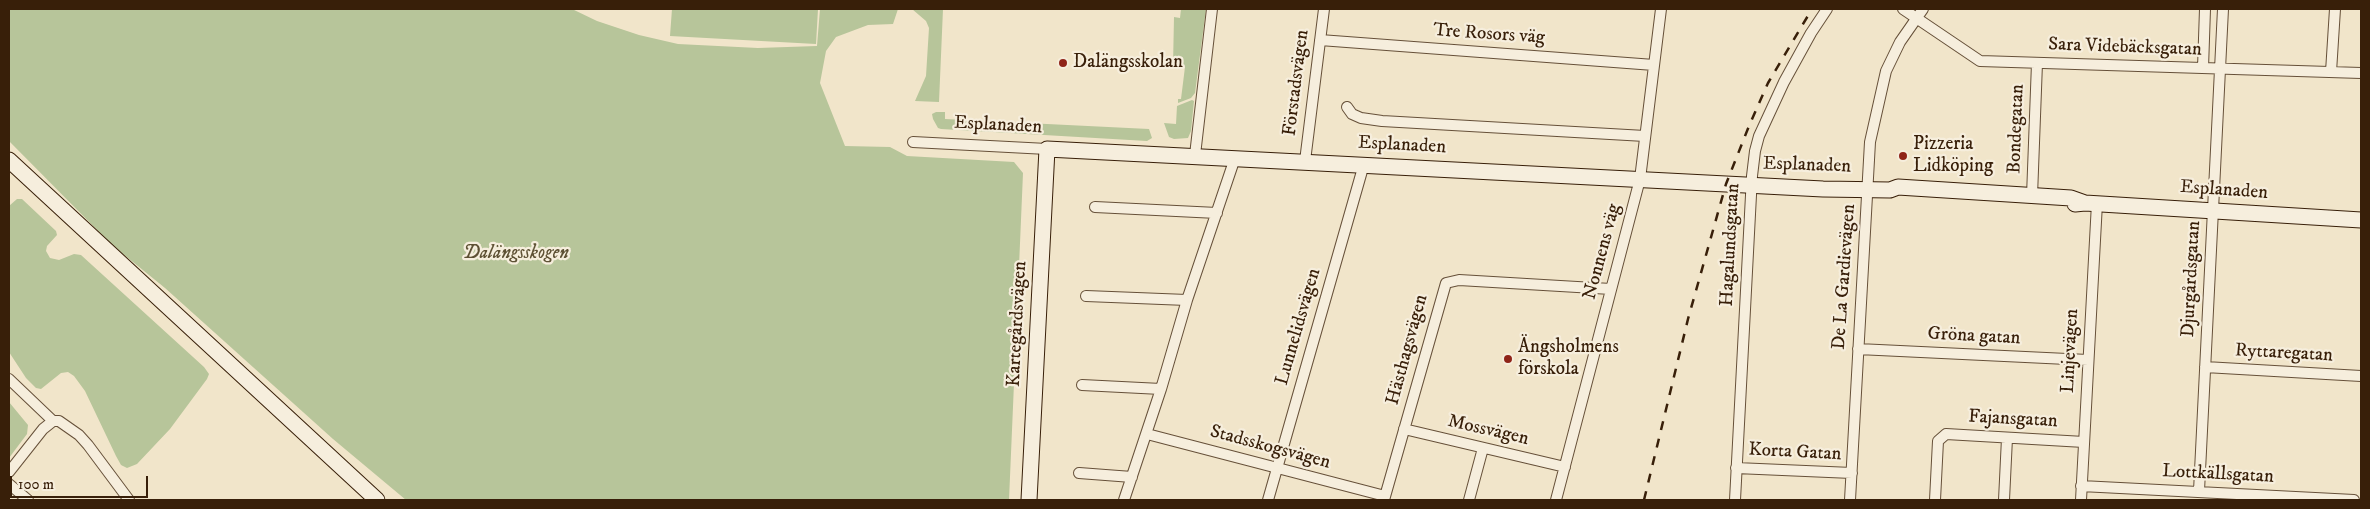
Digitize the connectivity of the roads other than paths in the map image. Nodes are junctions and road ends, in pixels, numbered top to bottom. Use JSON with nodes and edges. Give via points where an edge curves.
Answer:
{"nodes":[{"id":1,"x":1212,"y":9,"type":"edge"},
{"id":2,"x":1324,"y":9,"type":"edge"},
{"id":3,"x":1661,"y":9,"type":"edge"},
{"id":4,"x":1827,"y":9,"type":"edge"},
{"id":5,"x":1903,"y":9,"type":"edge"},
{"id":6,"x":1923,"y":9,"type":"edge"},
{"id":7,"x":2205,"y":9,"type":"edge"},
{"id":8,"x":2224,"y":9,"type":"edge"},
{"id":9,"x":2335,"y":9,"type":"edge"},
{"id":10,"x":1916,"y":18,"type":"junction"},
{"id":11,"x":1320,"y":40,"type":"junction"},
{"id":12,"x":2037,"y":63,"type":"junction"},
{"id":13,"x":1654,"y":65,"type":"junction"},
{"id":14,"x":2203,"y":68,"type":"junction"},
{"id":15,"x":2221,"y":69,"type":"junction"},
{"id":16,"x":2331,"y":72,"type":"junction"},
{"id":17,"x":2361,"y":73,"type":"edge"},
{"id":18,"x":1347,"y":107,"type":"dead end"},
{"id":19,"x":1644,"y":136,"type":"junction"},
{"id":20,"x":913,"y":142,"type":"dead end"},
{"id":21,"x":1047,"y":149,"type":"junction"},
{"id":22,"x":1195,"y":156,"type":"junction"},
{"id":23,"x":1235,"y":158,"type":"junction"},
{"id":24,"x":9,"y":160,"type":"edge"},
{"id":25,"x":1306,"y":161,"type":"junction"},
{"id":26,"x":1364,"y":164,"type":"junction"},
{"id":27,"x":1640,"y":179,"type":"junction"},
{"id":28,"x":1752,"y":184,"type":"junction"},
{"id":29,"x":1868,"y":188,"type":"junction"},
{"id":30,"x":1890,"y":190,"type":"junction"},
{"id":31,"x":2032,"y":196,"type":"junction"},
{"id":32,"x":2091,"y":203,"type":"junction"},
{"id":33,"x":1095,"y":207,"type":"dead end"},
{"id":34,"x":2213,"y":211,"type":"junction"},
{"id":35,"x":1217,"y":213,"type":"junction"},
{"id":36,"x":2361,"y":220,"type":"edge"},
{"id":37,"x":1611,"y":289,"type":"junction"},
{"id":38,"x":1086,"y":296,"type":"dead end"},
{"id":39,"x":1187,"y":300,"type":"junction"},
{"id":40,"x":1858,"y":349,"type":"junction"},
{"id":41,"x":2088,"y":360,"type":"junction"},
{"id":42,"x":2205,"y":367,"type":"junction"},
{"id":43,"x":2361,"y":376,"type":"edge"},
{"id":44,"x":9,"y":379,"type":"edge"},
{"id":45,"x":1082,"y":386,"type":"dead end"},
{"id":46,"x":1161,"y":388,"type":"junction"},
{"id":47,"x":53,"y":421,"type":"junction"},
{"id":48,"x":1404,"y":429,"type":"junction"},
{"id":49,"x":1146,"y":434,"type":"junction"},
{"id":50,"x":2007,"y":438,"type":"junction"},
{"id":51,"x":2084,"y":442,"type":"junction"},
{"id":52,"x":1483,"y":448,"type":"junction"},
{"id":53,"x":1565,"y":467,"type":"junction"},
{"id":54,"x":1277,"y":468,"type":"junction"},
{"id":55,"x":1736,"y":468,"type":"junction"},
{"id":56,"x":9,"y":472,"type":"edge"},
{"id":57,"x":1079,"y":473,"type":"dead end"},
{"id":58,"x":1852,"y":473,"type":"junction"},
{"id":59,"x":1132,"y":477,"type":"junction"},
{"id":60,"x":9,"y":484,"type":"edge"},
{"id":61,"x":2081,"y":486,"type":"junction"},
{"id":62,"x":2199,"y":491,"type":"junction"},
{"id":63,"x":1385,"y":498,"type":"edge"},
{"id":64,"x":28,"y":500,"type":"edge"},
{"id":65,"x":129,"y":500,"type":"edge"},
{"id":66,"x":377,"y":500,"type":"edge"},
{"id":67,"x":1029,"y":500,"type":"edge"},
{"id":68,"x":1124,"y":500,"type":"edge"},
{"id":69,"x":1268,"y":500,"type":"edge"},
{"id":70,"x":1469,"y":500,"type":"edge"},
{"id":71,"x":1556,"y":500,"type":"edge"},
{"id":72,"x":1735,"y":500,"type":"edge"},
{"id":73,"x":1850,"y":500,"type":"edge"},
{"id":74,"x":1935,"y":500,"type":"edge"},
{"id":75,"x":2004,"y":500,"type":"edge"},
{"id":76,"x":2080,"y":500,"type":"edge"},
{"id":77,"x":2354,"y":500,"type":"edge"}],
"edges":[{"from":1,"to":22,"type":"street"},
{"from":2,"to":11,"type":"street","name":"Förstadsvägen"},
{"from":3,"to":13,"type":"street","name":"Nonnens väg"},
{"from":4,"to":28,"type":"street","name":"Hagalundsgatan","via":[[1784,82],[1762,129],[1755,151]]},
{"from":5,"to":10,"type":"street","name":"Sara Videbäcksgatan"},
{"from":6,"to":10,"type":"street","name":"De La Gardievägen"},
{"from":7,"to":14,"type":"street"},
{"from":8,"to":15,"type":"street","name":"Djurgårdsgatan"},
{"from":9,"to":16,"type":"street"},
{"from":10,"to":12,"type":"street","name":"Sara Videbäcksgatan","via":[[1980,61]]},
{"from":10,"to":29,"type":"street","name":"De La Gardievägen","via":[[1892,56],[1881,88],[1870,142]]},
{"from":11,"to":13,"type":"street","name":"Tre Rosors väg"},
{"from":11,"to":25,"type":"street","name":"Förstadsvägen"},
{"from":12,"to":14,"type":"street","name":"Sara Videbäcksgatan"},
{"from":12,"to":31,"type":"street","name":"Bondegatan"},
{"from":13,"to":19,"type":"street","name":"Nonnens väg"},
{"from":14,"to":15,"type":"street","name":"Sara Videbäcksgatan"},
{"from":15,"to":16,"type":"street","name":"Sara Videbäcksgatan"},
{"from":15,"to":34,"type":"street","name":"Djurgårdsgatan"},
{"from":16,"to":17,"type":"street","name":"Sara Videbäcksgatan"},
{"from":18,"to":19,"type":"street","via":[[1361,118],[1382,121]]},
{"from":19,"to":27,"type":"street","name":"Nonnens väg"},
{"from":20,"to":21,"type":"street","name":"Esplanaden"},
{"from":21,"to":22,"type":"street","name":"Esplanaden"},
{"from":21,"to":67,"type":"street","name":"Kartegårdsvägen"},
{"from":22,"to":23,"type":"street","name":"Esplanaden"},
{"from":23,"to":25,"type":"street","name":"Esplanaden"},
{"from":23,"to":35,"type":"street"},
{"from":24,"to":66,"type":"street"},
{"from":25,"to":26,"type":"street","name":"Esplanaden"},
{"from":26,"to":27,"type":"street","name":"Esplanaden"},
{"from":26,"to":54,"type":"street","name":"Lunnelidsvägen"},
{"from":27,"to":28,"type":"street","name":"Esplanaden"},
{"from":27,"to":37,"type":"street","name":"Nonnens väg"},
{"from":28,"to":29,"type":"street","name":"Esplanaden"},
{"from":28,"to":55,"type":"street","name":"Hagalundsgatan"},
{"from":29,"to":30,"type":"street","name":"Esplanaden"},
{"from":29,"to":40,"type":"street","name":"De La Gardievägen"},
{"from":30,"to":31,"type":"street","name":"Esplanaden","via":[[1898,187]]},
{"from":30,"to":32,"type":"street","name":"Esplanaden","via":[[1898,194]]},
{"from":31,"to":32,"type":"street","name":"Esplanaden","via":[[2072,198]]},
{"from":32,"to":34,"type":"street","name":"Esplanaden"},
{"from":32,"to":41,"type":"street","name":"Linjevägen"},
{"from":33,"to":35,"type":"street"},
{"from":34,"to":36,"type":"street","name":"Esplanaden"},
{"from":34,"to":42,"type":"street","name":"Djurgårdsgatan"},
{"from":35,"to":39,"type":"street"},
{"from":37,"to":48,"type":"street","name":"Hästhagsvägen","via":[[1463,280],[1446,283]]},
{"from":37,"to":53,"type":"street","name":"Nonnens väg"},
{"from":38,"to":39,"type":"street"},
{"from":39,"to":46,"type":"street"},
{"from":40,"to":41,"type":"street","name":"Gröna gatan"},
{"from":40,"to":58,"type":"street","name":"De La Gardievägen"},
{"from":41,"to":51,"type":"street","name":"Linjevägen"},
{"from":42,"to":43,"type":"street","name":"Ryttaregatan"},
{"from":42,"to":62,"type":"street","name":"Djurgårdsgatan"},
{"from":44,"to":47,"type":"street"},
{"from":45,"to":46,"type":"street"},
{"from":46,"to":49,"type":"street"},
{"from":47,"to":56,"type":"street"},
{"from":47,"to":65,"type":"street","via":[[66,425],[79,435]]},
{"from":48,"to":52,"type":"street","name":"Mossvägen"},
{"from":48,"to":63,"type":"street","name":"Hästhagsvägen"},
{"from":49,"to":54,"type":"street","name":"Stadsskogsvägen"},
{"from":49,"to":59,"type":"street"},
{"from":50,"to":51,"type":"street","name":"Fajansgatan"},
{"from":50,"to":74,"type":"street","name":"Fajansgatan","via":[[1946,434],[1941,437],[1938,441]]},
{"from":50,"to":75,"type":"street"},
{"from":51,"to":61,"type":"street","name":"Linjevägen"},
{"from":52,"to":53,"type":"street","name":"Mossvägen"},
{"from":52,"to":70,"type":"street"},
{"from":53,"to":71,"type":"street","name":"Nonnens väg"},
{"from":54,"to":63,"type":"street","name":"Stadsskogsvägen"},
{"from":54,"to":69,"type":"street","name":"Lunnelidsvägen"},
{"from":55,"to":58,"type":"street","name":"Korta Gatan"},
{"from":55,"to":72,"type":"street","name":"Hagalundsgatan"},
{"from":57,"to":59,"type":"street"},
{"from":58,"to":73,"type":"street","name":"De La Gardievägen"},
{"from":59,"to":68,"type":"street"},
{"from":60,"to":64,"type":"street"},
{"from":61,"to":62,"type":"street","name":"Lottkällsgatan"},
{"from":61,"to":76,"type":"street","name":"Linjevägen"},
{"from":62,"to":77,"type":"street","name":"Lottkällsgatan"}]}
